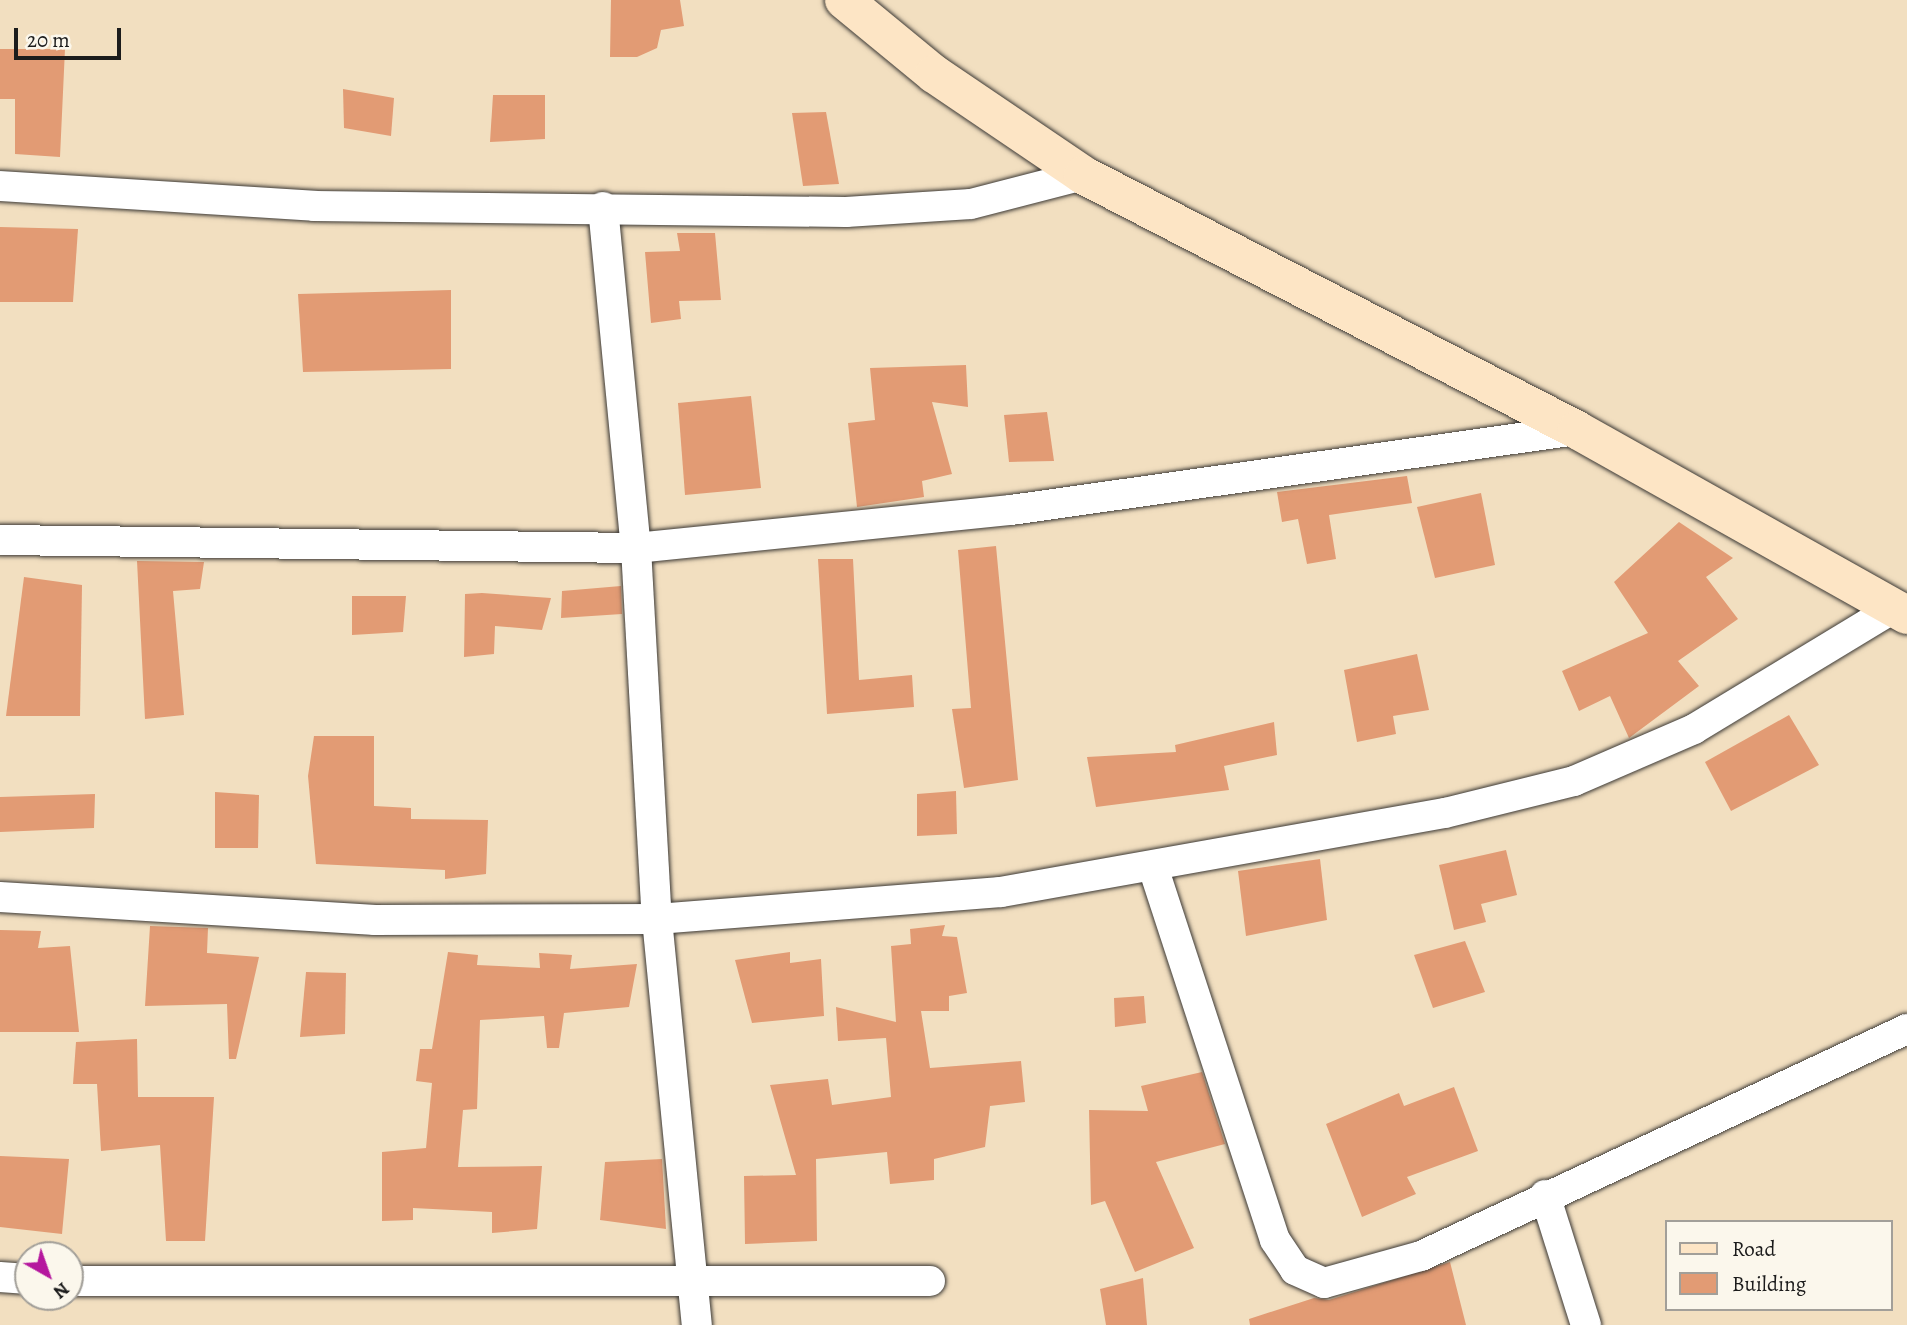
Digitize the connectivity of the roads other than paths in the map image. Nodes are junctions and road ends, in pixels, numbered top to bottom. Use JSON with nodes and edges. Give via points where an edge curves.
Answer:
{"nodes":[{"id":1,"x":844,"y":0,"type":"edge"},
{"id":2,"x":1083,"y":175,"type":"junction"},
{"id":3,"x":0,"y":186,"type":"edge"},
{"id":4,"x":603,"y":207,"type":"junction"},
{"id":5,"x":1577,"y":430,"type":"junction"},
{"id":6,"x":0,"y":541,"type":"edge"},
{"id":7,"x":636,"y":548,"type":"junction"},
{"id":8,"x":1900,"y":611,"type":"edge"},
{"id":9,"x":1153,"y":867,"type":"junction"},
{"id":10,"x":0,"y":897,"type":"edge"},
{"id":11,"x":657,"y":919,"type":"junction"},
{"id":12,"x":1907,"y":1029,"type":"edge"},
{"id":13,"x":1545,"y":1195,"type":"junction"},
{"id":14,"x":84,"y":1281,"type":"edge"},
{"id":15,"x":930,"y":1281,"type":"dead end"},
{"id":16,"x":695,"y":1282,"type":"junction"},
{"id":17,"x":697,"y":1325,"type":"edge"},
{"id":18,"x":1586,"y":1325,"type":"edge"}],
"edges":[{"from":1,"to":2,"type":"street","via":[[934,74]]},
{"from":2,"to":4,"type":"street","via":[[943,206],[846,212]]},
{"from":2,"to":5,"type":"street"},
{"from":3,"to":4,"type":"street","via":[[314,206]]},
{"from":4,"to":7,"type":"street"},
{"from":5,"to":7,"type":"street","via":[[1011,510]]},
{"from":5,"to":8,"type":"street"},
{"from":6,"to":7,"type":"street"},
{"from":7,"to":11,"type":"street"},
{"from":8,"to":9,"type":"street","via":[[1694,729],[1574,781],[1446,813]]},
{"from":9,"to":11,"type":"street","via":[[1000,892]]},
{"from":9,"to":13,"type":"street","via":[[1263,1209],[1295,1270],[1324,1283],[1421,1256]]},
{"from":10,"to":11,"type":"street","via":[[375,920]]},
{"from":11,"to":16,"type":"street"},
{"from":12,"to":13,"type":"street"},
{"from":13,"to":18,"type":"street"},
{"from":14,"to":16,"type":"street"},
{"from":15,"to":16,"type":"street"},
{"from":16,"to":17,"type":"street"}]}
